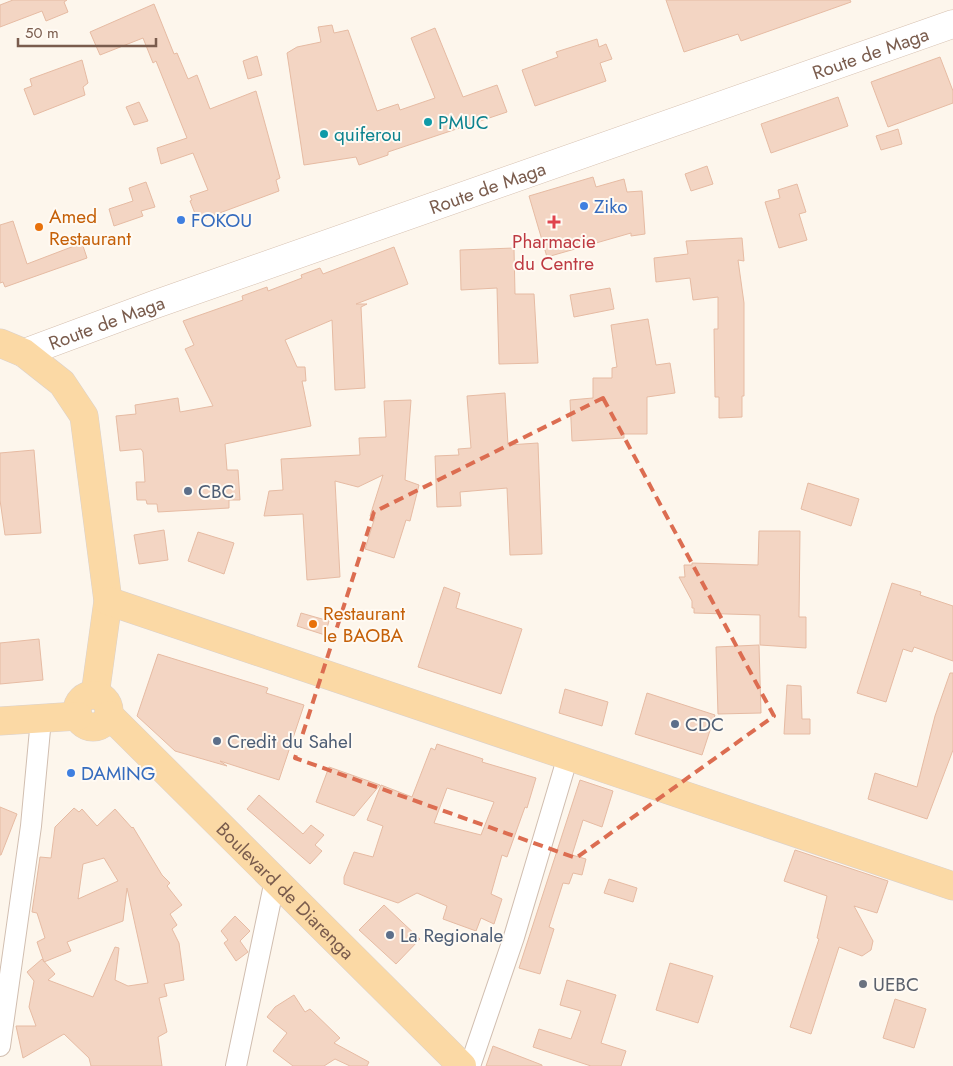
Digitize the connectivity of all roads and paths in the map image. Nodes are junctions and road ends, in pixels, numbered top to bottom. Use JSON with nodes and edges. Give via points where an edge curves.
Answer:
{"nodes":[{"id":1,"x":953,"y":24,"type":"edge"},
{"id":2,"x":12,"y":348,"type":"edge"},
{"id":3,"x":108,"y":601,"type":"junction"},
{"id":4,"x":102,"y":706,"type":"junction"},
{"id":5,"x":41,"y":720,"type":"junction"},
{"id":6,"x":0,"y":721,"type":"edge"},
{"id":7,"x":568,"y":756,"type":"junction"},
{"id":8,"x":275,"y":880,"type":"junction"},
{"id":9,"x":953,"y":886,"type":"edge"},
{"id":10,"x":0,"y":1046,"type":"edge"},
{"id":11,"x":236,"y":1066,"type":"edge"},
{"id":12,"x":462,"y":1066,"type":"edge"},
{"id":13,"x":470,"y":1066,"type":"edge"}],
"edges":[{"from":1,"to":2,"type":"main road","name":"Route de Maga","via":[[166,301]]},
{"from":2,"to":3,"type":"main road","via":[[62,383],[84,416]]},
{"from":3,"to":4,"type":"main road"},
{"from":3,"to":7,"type":"main road"},
{"from":4,"to":5,"type":"main road","via":[[100,726],[83,724],[78,716]]},
{"from":4,"to":8,"type":"main road","name":"Boulevard de Diarenga"},
{"from":5,"to":6,"type":"main road"},
{"from":5,"to":10,"type":"street","via":[[31,826]]},
{"from":7,"to":9,"type":"main road"},
{"from":7,"to":13,"type":"street","via":[[514,938]]},
{"from":8,"to":11,"type":"street"},
{"from":8,"to":12,"type":"main road","name":"Boulevard de Diarenga"}]}
